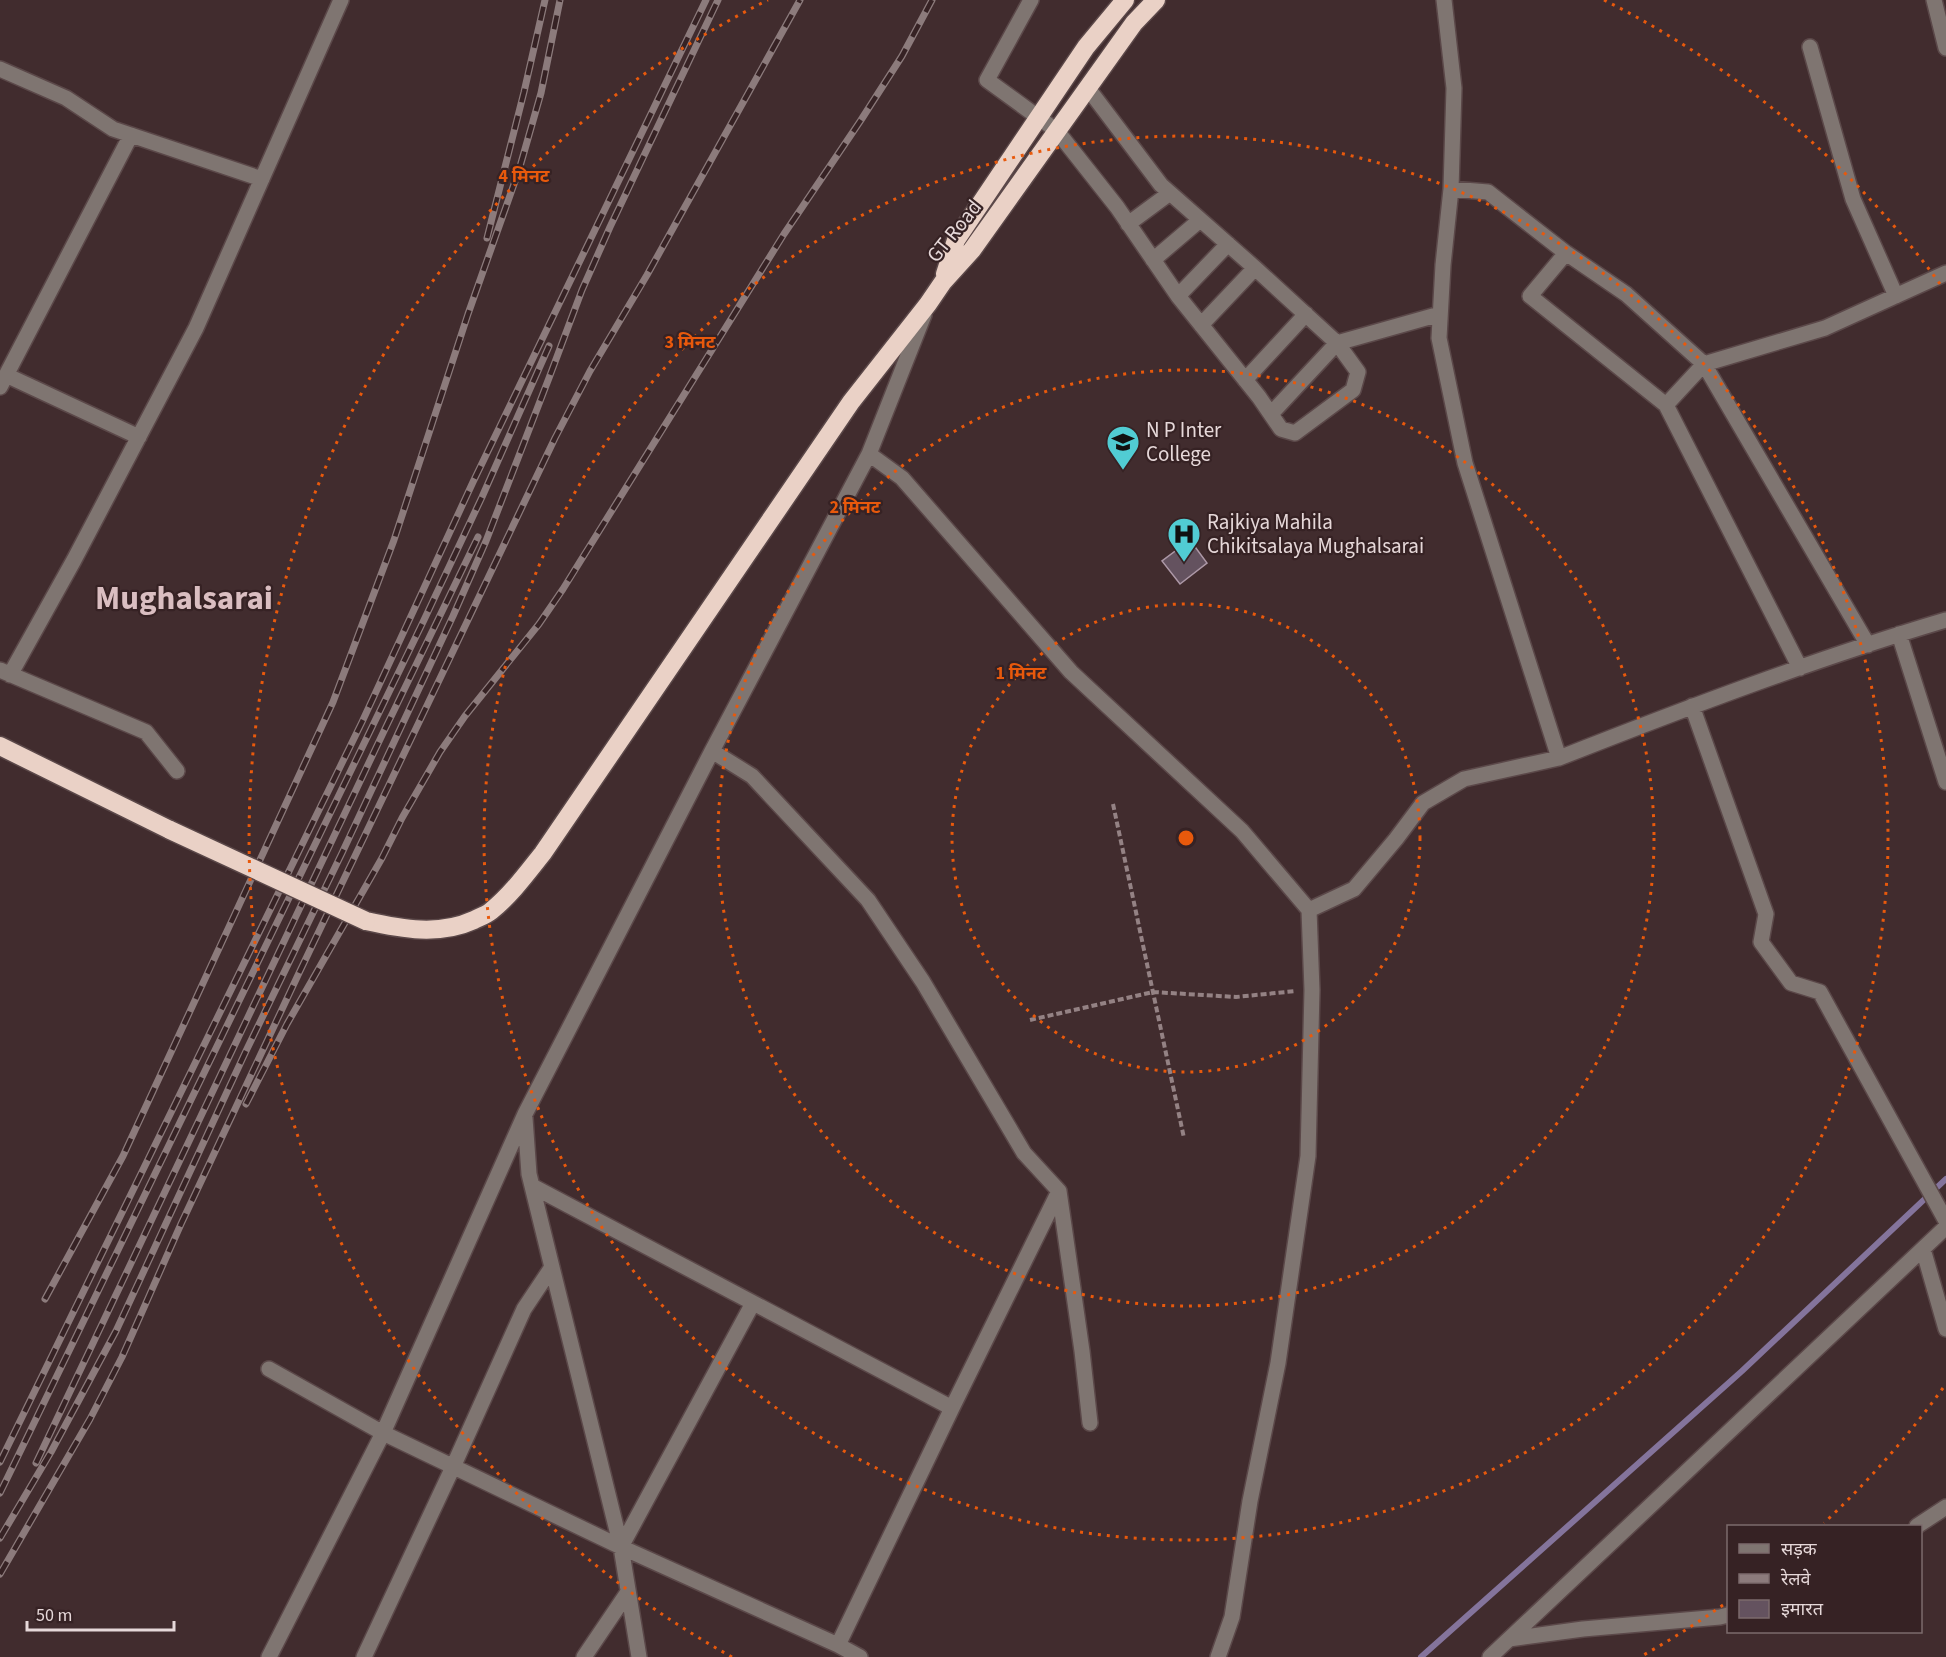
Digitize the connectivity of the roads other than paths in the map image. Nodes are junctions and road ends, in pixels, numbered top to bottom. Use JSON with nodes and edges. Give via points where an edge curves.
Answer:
{"nodes":[{"id":1,"x":341,"y":0,"type":"edge"},
{"id":2,"x":1031,"y":0,"type":"edge"},
{"id":3,"x":1125,"y":0,"type":"edge"},
{"id":4,"x":1156,"y":0,"type":"edge"},
{"id":5,"x":1444,"y":0,"type":"edge"},
{"id":6,"x":1934,"y":0,"type":"edge"},
{"id":7,"x":1810,"y":47,"type":"dead end"},
{"id":8,"x":1946,"y":48,"type":"edge"},
{"id":9,"x":0,"y":69,"type":"edge"},
{"id":10,"x":1087,"y":87,"type":"junction"},
{"id":11,"x":1038,"y":117,"type":"junction"},
{"id":12,"x":1057,"y":131,"type":"junction"},
{"id":13,"x":131,"y":135,"type":"junction"},
{"id":14,"x":262,"y":179,"type":"junction"},
{"id":15,"x":1451,"y":189,"type":"junction"},
{"id":16,"x":1170,"y":193,"type":"junction"},
{"id":17,"x":1200,"y":220,"type":"junction"},
{"id":18,"x":1128,"y":224,"type":"junction"},
{"id":19,"x":1228,"y":244,"type":"junction"},
{"id":20,"x":1566,"y":253,"type":"junction"},
{"id":21,"x":1153,"y":260,"type":"junction"},
{"id":22,"x":1255,"y":268,"type":"junction"},
{"id":23,"x":1946,"y":273,"type":"edge"},
{"id":24,"x":943,"y":282,"type":"junction"},
{"id":25,"x":1178,"y":296,"type":"junction"},
{"id":26,"x":1896,"y":296,"type":"junction"},
{"id":27,"x":928,"y":304,"type":"junction"},
{"id":28,"x":1306,"y":314,"type":"junction"},
{"id":29,"x":1440,"y":314,"type":"junction"},
{"id":30,"x":1201,"y":325,"type":"junction"},
{"id":31,"x":1337,"y":344,"type":"junction"},
{"id":32,"x":1704,"y":364,"type":"junction"},
{"id":33,"x":1245,"y":380,"type":"junction"},
{"id":34,"x":3,"y":381,"type":"edge"},
{"id":35,"x":1666,"y":405,"type":"junction"},
{"id":36,"x":1270,"y":414,"type":"junction"},
{"id":37,"x":139,"y":437,"type":"junction"},
{"id":38,"x":870,"y":454,"type":"junction"},
{"id":39,"x":1946,"y":620,"type":"edge"},
{"id":40,"x":1899,"y":634,"type":"junction"},
{"id":41,"x":1868,"y":645,"type":"junction"},
{"id":42,"x":1800,"y":668,"type":"junction"},
{"id":43,"x":5,"y":672,"type":"edge"},
{"id":44,"x":1692,"y":706,"type":"junction"},
{"id":45,"x":0,"y":746,"type":"edge"},
{"id":46,"x":712,"y":751,"type":"junction"},
{"id":47,"x":1558,"y":758,"type":"junction"},
{"id":48,"x":177,"y":771,"type":"dead end"},
{"id":49,"x":1946,"y":782,"type":"edge"},
{"id":50,"x":1309,"y":910,"type":"junction"},
{"id":51,"x":525,"y":1114,"type":"junction"},
{"id":52,"x":532,"y":1186,"type":"junction"},
{"id":53,"x":1059,"y":1191,"type":"junction"},
{"id":54,"x":1946,"y":1221,"type":"edge"},
{"id":55,"x":1946,"y":1227,"type":"edge"},
{"id":56,"x":1923,"y":1249,"type":"junction"},
{"id":57,"x":552,"y":1267,"type":"junction"},
{"id":58,"x":753,"y":1303,"type":"junction"},
{"id":59,"x":1946,"y":1329,"type":"edge"},
{"id":60,"x":269,"y":1369,"type":"dead end"},
{"id":61,"x":952,"y":1408,"type":"junction"},
{"id":62,"x":1090,"y":1423,"type":"dead end"},
{"id":63,"x":383,"y":1433,"type":"junction"},
{"id":64,"x":453,"y":1467,"type":"junction"},
{"id":65,"x":1946,"y":1507,"type":"edge"},
{"id":66,"x":1920,"y":1525,"type":"edge"},
{"id":67,"x":621,"y":1547,"type":"junction"},
{"id":68,"x":628,"y":1592,"type":"junction"},
{"id":69,"x":1727,"y":1615,"type":"edge"},
{"id":70,"x":1509,"y":1639,"type":"junction"},
{"id":71,"x":838,"y":1645,"type":"junction"},
{"id":72,"x":269,"y":1657,"type":"edge"},
{"id":73,"x":364,"y":1657,"type":"edge"},
{"id":74,"x":584,"y":1657,"type":"edge"},
{"id":75,"x":639,"y":1657,"type":"edge"},
{"id":76,"x":860,"y":1657,"type":"edge"},
{"id":77,"x":1218,"y":1657,"type":"edge"},
{"id":78,"x":1490,"y":1657,"type":"edge"}],
"edges":[{"from":1,"to":14,"type":"street"},
{"from":2,"to":11,"type":"street","via":[[987,80]]},
{"from":3,"to":11,"type":"highway","name":"GT Road","via":[[1086,47]]},
{"from":4,"to":10,"type":"highway","name":"GT Road"},
{"from":5,"to":15,"type":"street","via":[[1454,88]]},
{"from":6,"to":8,"type":"street"},
{"from":7,"to":26,"type":"street","via":[[1853,199]]},
{"from":9,"to":13,"type":"street","via":[[66,98],[113,129]]},
{"from":10,"to":12,"type":"highway","name":"GT Road"},
{"from":10,"to":16,"type":"street"},
{"from":11,"to":12,"type":"street"},
{"from":11,"to":24,"type":"highway","name":"GT Road","via":[[956,240]]},
{"from":12,"to":18,"type":"street"},
{"from":12,"to":24,"type":"highway","name":"GT Road","via":[[972,250]]},
{"from":13,"to":14,"type":"street"},
{"from":13,"to":34,"type":"street"},
{"from":14,"to":37,"type":"street","via":[[196,328]]},
{"from":15,"to":20,"type":"street","via":[[1488,192]]},
{"from":15,"to":29,"type":"street"},
{"from":16,"to":17,"type":"street"},
{"from":16,"to":18,"type":"street"},
{"from":17,"to":19,"type":"street"},
{"from":17,"to":21,"type":"street"},
{"from":18,"to":21,"type":"street"},
{"from":19,"to":22,"type":"street"},
{"from":19,"to":25,"type":"street"},
{"from":20,"to":32,"type":"street","via":[[1626,294]]},
{"from":20,"to":35,"type":"street","via":[[1530,296]]},
{"from":21,"to":25,"type":"street"},
{"from":22,"to":28,"type":"street"},
{"from":22,"to":30,"type":"street"},
{"from":23,"to":26,"type":"street"},
{"from":24,"to":27,"type":"highway"},
{"from":25,"to":30,"type":"street"},
{"from":26,"to":32,"type":"street","via":[[1825,328]]},
{"from":27,"to":38,"type":"street"},
{"from":27,"to":45,"type":"highway","bridge":true,"via":[[851,402],[543,853],[489,912],[459,927],[402,929],[366,921]]},
{"from":28,"to":31,"type":"street"},
{"from":28,"to":33,"type":"street"},
{"from":29,"to":31,"type":"street"},
{"from":29,"to":47,"type":"street","via":[[1439,338],[1465,463]]},
{"from":30,"to":33,"type":"street"},
{"from":31,"to":36,"type":"street"},
{"from":31,"to":36,"type":"street","via":[[1358,372],[1353,390],[1295,433],[1281,429]]},
{"from":32,"to":35,"type":"street"},
{"from":32,"to":41,"type":"street"},
{"from":33,"to":36,"type":"street"},
{"from":34,"to":37,"type":"street"},
{"from":35,"to":42,"type":"street"},
{"from":37,"to":43,"type":"street","via":[[74,560]]},
{"from":38,"to":46,"type":"street"},
{"from":38,"to":50,"type":"street","via":[[902,478],[1071,672],[1242,831]]},
{"from":39,"to":40,"type":"street"},
{"from":40,"to":41,"type":"street"},
{"from":40,"to":49,"type":"street"},
{"from":41,"to":42,"type":"street"},
{"from":42,"to":44,"type":"street"},
{"from":43,"to":48,"type":"street","via":[[146,732]]},
{"from":44,"to":47,"type":"street"},
{"from":44,"to":54,"type":"street","via":[[1766,914],[1761,942],[1791,983],[1820,992]]},
{"from":46,"to":51,"type":"street"},
{"from":46,"to":53,"type":"street","via":[[752,776],[868,900],[923,982],[1024,1153]]},
{"from":47,"to":50,"type":"street","via":[[1464,779],[1422,803],[1354,889]]},
{"from":50,"to":77,"type":"street","via":[[1312,990],[1308,1156],[1278,1363],[1232,1617]]},
{"from":51,"to":52,"type":"street"},
{"from":51,"to":63,"type":"street"},
{"from":52,"to":57,"type":"street"},
{"from":52,"to":58,"type":"street"},
{"from":53,"to":61,"type":"street"},
{"from":53,"to":62,"type":"street"},
{"from":55,"to":56,"type":"street"},
{"from":56,"to":59,"type":"street"},
{"from":56,"to":70,"type":"street"},
{"from":57,"to":64,"type":"street","via":[[524,1309]]},
{"from":57,"to":67,"type":"street"},
{"from":58,"to":61,"type":"street"},
{"from":58,"to":67,"type":"street"},
{"from":60,"to":63,"type":"street"},
{"from":61,"to":71,"type":"street"},
{"from":63,"to":64,"type":"street"},
{"from":63,"to":72,"type":"street"},
{"from":64,"to":67,"type":"street"},
{"from":64,"to":73,"type":"street"},
{"from":65,"to":66,"type":"street"},
{"from":67,"to":68,"type":"street"},
{"from":67,"to":71,"type":"street"},
{"from":68,"to":74,"type":"street"},
{"from":68,"to":75,"type":"street"},
{"from":69,"to":70,"type":"street"},
{"from":70,"to":78,"type":"street"},
{"from":71,"to":76,"type":"street"}]}
